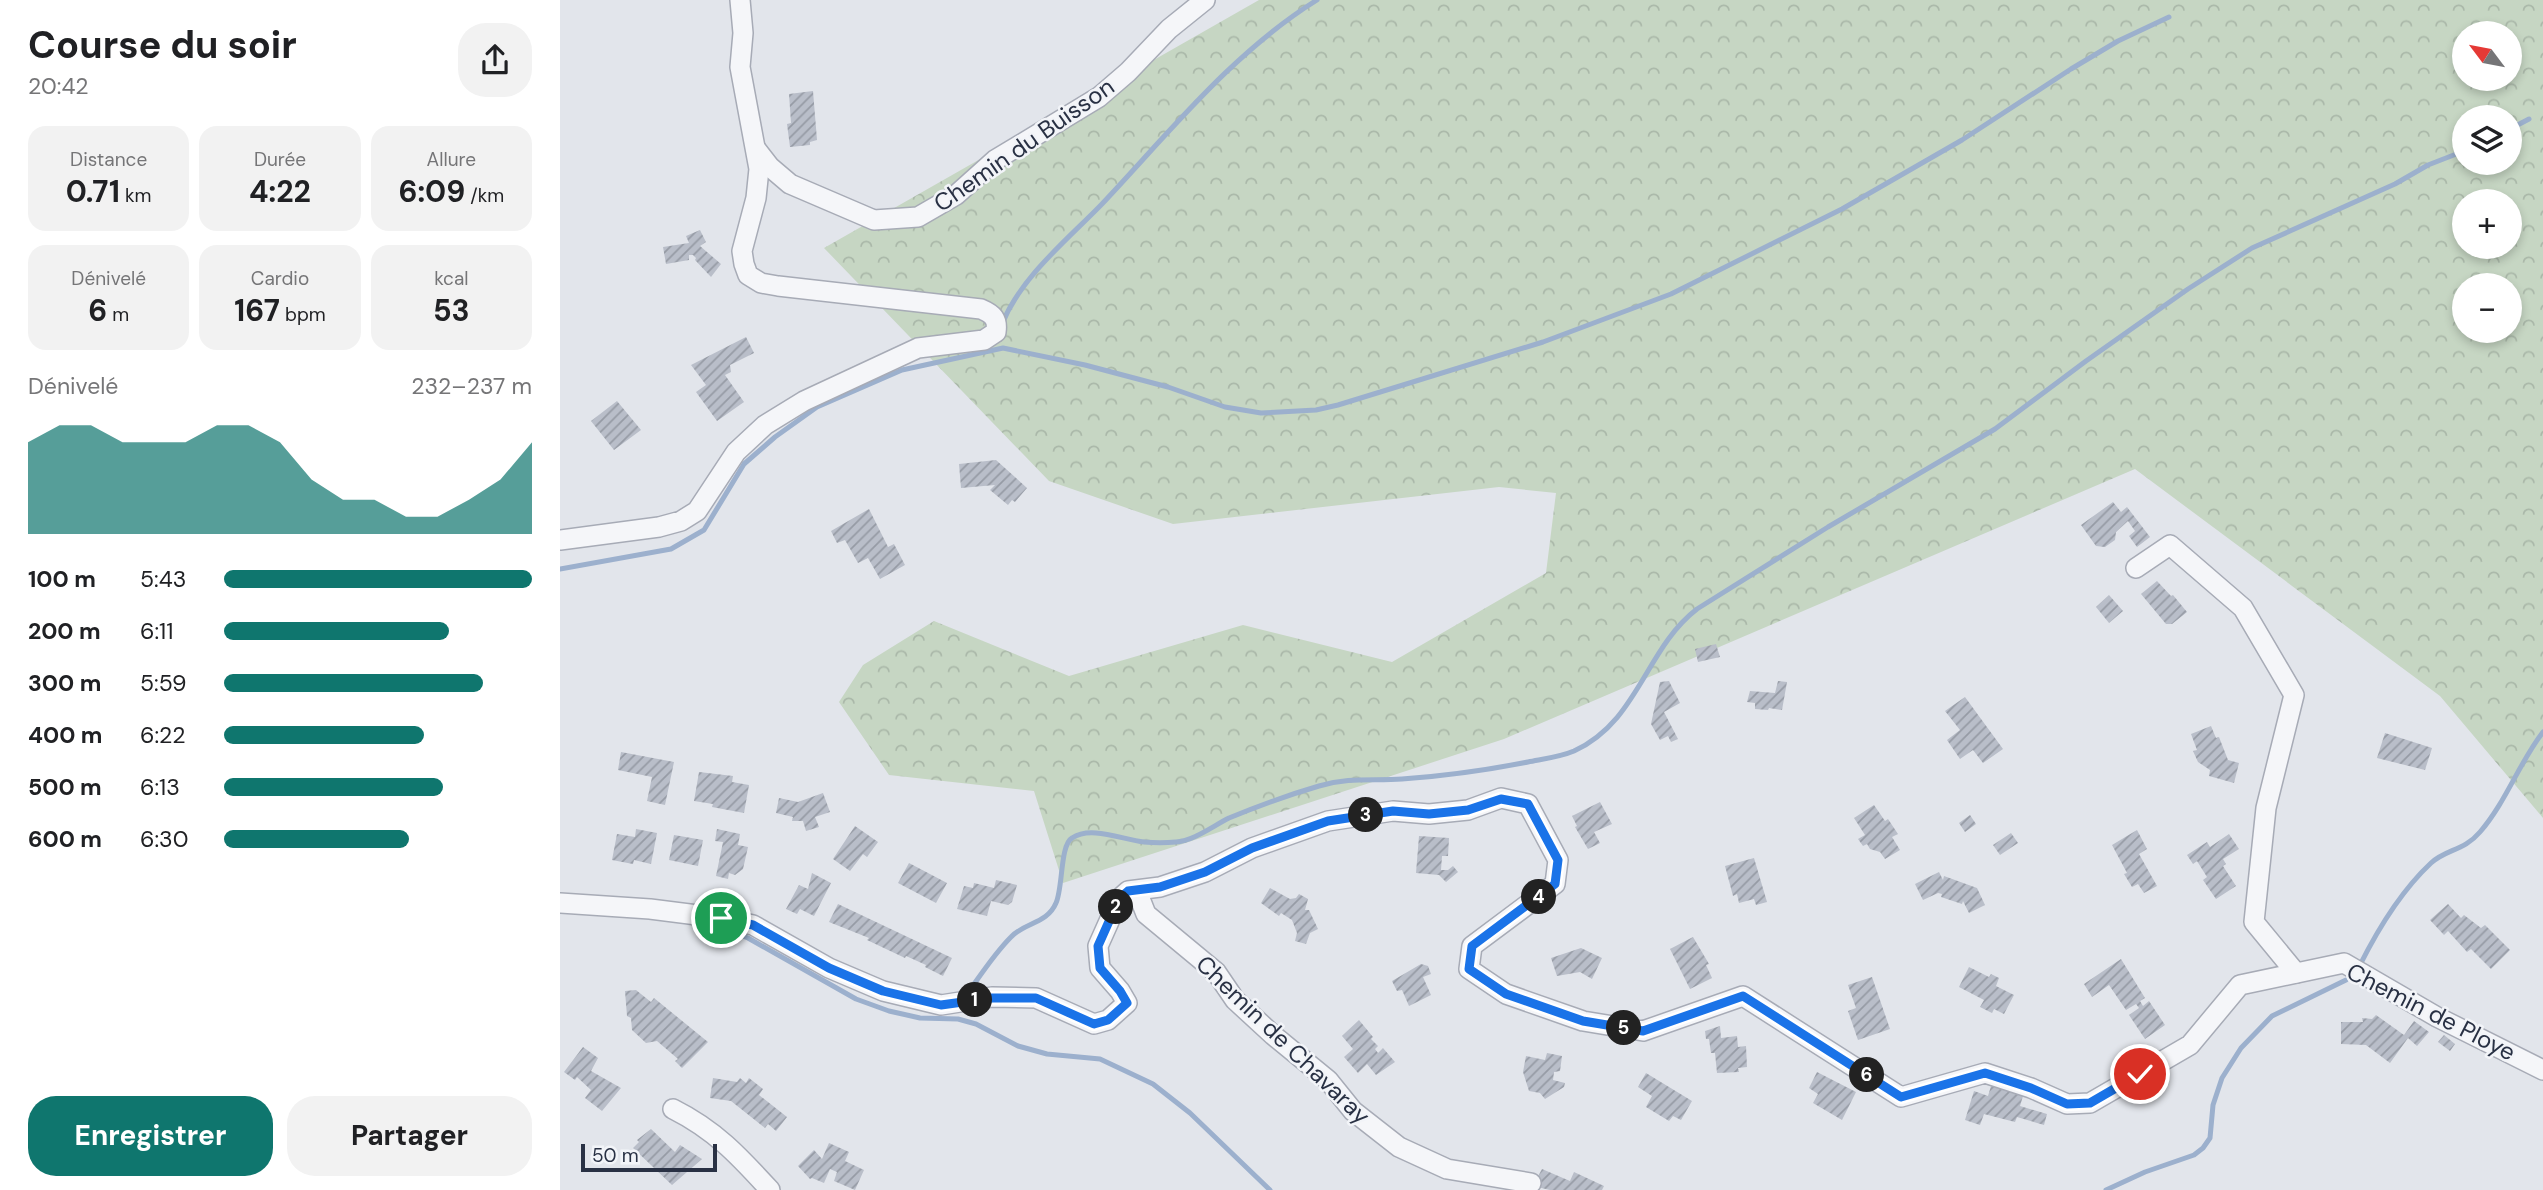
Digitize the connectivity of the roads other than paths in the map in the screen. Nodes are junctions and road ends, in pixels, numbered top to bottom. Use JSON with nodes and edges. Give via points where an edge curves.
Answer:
{"nodes":[{"id":1,"x":740,"y":0,"type":"edge"},
{"id":2,"x":1205,"y":0,"type":"edge"},
{"id":3,"x":753,"y":146,"type":"junction"},
{"id":4,"x":560,"y":540,"type":"edge"},
{"id":5,"x":2136,"y":568,"type":"dead end"},
{"id":6,"x":1137,"y":891,"type":"junction"},
{"id":7,"x":560,"y":903,"type":"edge"},
{"id":8,"x":2297,"y":973,"type":"junction"},
{"id":9,"x":2543,"y":1070,"type":"edge"},
{"id":10,"x":673,"y":1110,"type":"dead end"},
{"id":11,"x":1531,"y":1183,"type":"dead end"},
{"id":12,"x":770,"y":1190,"type":"edge"}],
"edges":[{"from":1,"to":3,"type":"street","via":[[740,67]]},
{"from":2,"to":3,"type":"street","name":"Chemin du Buisson","via":[[1099,97],[995,160],[956,195],[918,217],[874,220],[836,204],[790,184]]},
{"from":3,"to":4,"type":"street","via":[[759,169],[756,198],[742,251],[748,275],[778,286],[981,309],[998,323],[996,332],[984,340],[918,348],[804,401],[765,425],[736,452],[697,511],[681,521]]},
{"from":5,"to":8,"type":"street","via":[[2170,545],[2243,608],[2294,695],[2266,808],[2254,922]]},
{"from":6,"to":7,"type":"street","name":"Chemin de Ploye","via":[[1128,891],[1119,899],[1098,946],[1100,968],[1127,1003],[1108,1020],[1094,1024],[1036,998],[941,1005],[883,991],[829,968],[753,925],[732,920]]},
{"from":6,"to":8,"type":"street","name":"Chemin de Ploye","via":[[1205,872],[1252,848],[1328,821],[1393,811],[1468,810],[1501,799],[1528,804],[1558,860],[1555,884],[1472,946],[1469,969],[1506,994],[1583,1021],[1643,1031],[1743,996],[1901,1097],[1985,1073],[2067,1104],[2090,1103],[2190,1045],[2240,985]]},
{"from":6,"to":11,"type":"street","name":"Chemin de Chavaray","via":[[1146,914],[1216,972],[1235,1000],[1328,1080],[1353,1111],[1399,1147],[1447,1169]]},
{"from":8,"to":9,"type":"street","name":"Chemin de Ploye","via":[[2344,963],[2437,1017]]},
{"from":10,"to":12,"type":"street","via":[[699,1122]]}]}
